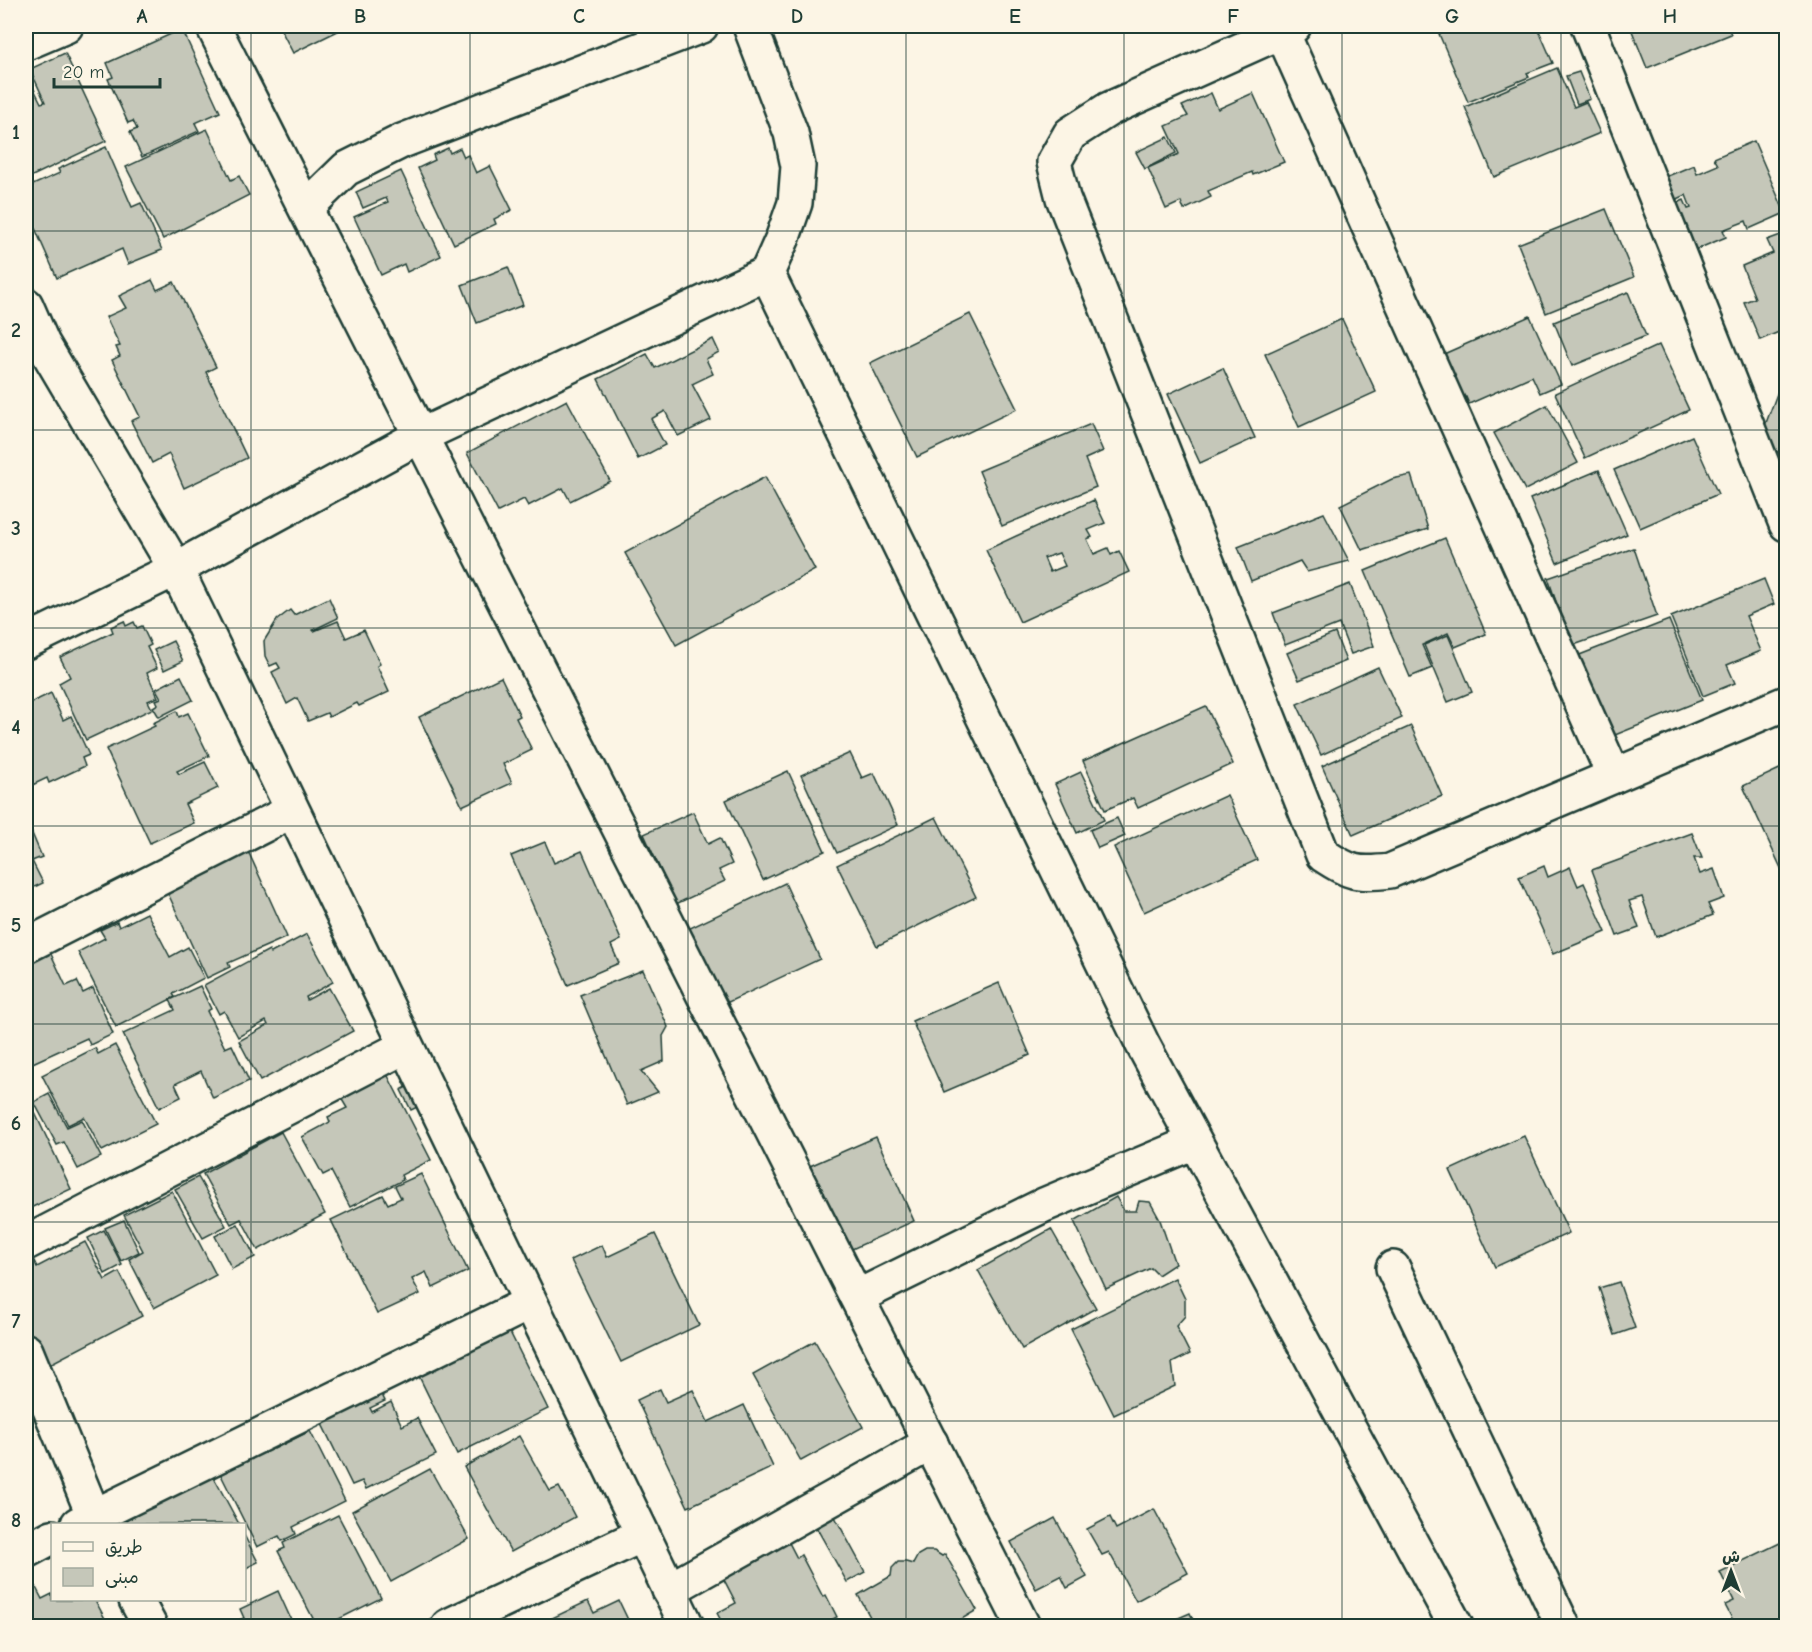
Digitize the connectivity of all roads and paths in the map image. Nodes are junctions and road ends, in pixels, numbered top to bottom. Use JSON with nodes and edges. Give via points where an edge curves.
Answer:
{"nodes":[{"id":1,"x":66,"y":26,"type":"edge"},
{"id":2,"x":213,"y":26,"type":"edge"},
{"id":3,"x":701,"y":26,"type":"edge"},
{"id":4,"x":750,"y":26,"type":"edge"},
{"id":5,"x":1588,"y":26,"type":"edge"},
{"id":6,"x":1288,"y":28,"type":"edge"},
{"id":7,"x":26,"y":42,"type":"edge"},
{"id":8,"x":307,"y":207,"type":"junction"},
{"id":9,"x":767,"y":273,"type":"junction"},
{"id":10,"x":26,"y":304,"type":"edge"},
{"id":11,"x":34,"y":348,"type":"edge"},
{"id":12,"x":420,"y":436,"type":"junction"},
{"id":13,"x":1786,"y":524,"type":"edge"},
{"id":14,"x":176,"y":569,"type":"junction"},
{"id":15,"x":26,"y":642,"type":"edge"},
{"id":16,"x":1786,"y":703,"type":"edge"},
{"id":17,"x":1614,"y":776,"type":"junction"},
{"id":18,"x":292,"y":811,"type":"junction"},
{"id":19,"x":26,"y":946,"type":"edge"},
{"id":20,"x":406,"y":1046,"type":"junction"},
{"id":21,"x":1194,"y":1142,"type":"junction"},
{"id":22,"x":26,"y":1243,"type":"edge"},
{"id":23,"x":1393,"y":1268,"type":"dead end"},
{"id":24,"x":857,"y":1297,"type":"junction"},
{"id":25,"x":530,"y":1303,"type":"junction"},
{"id":26,"x":26,"y":1351,"type":"edge"},
{"id":27,"x":931,"y":1443,"type":"junction"},
{"id":28,"x":89,"y":1522,"type":"edge"},
{"id":29,"x":642,"y":1535,"type":"junction"},
{"id":30,"x":51,"y":1538,"type":"edge"},
{"id":31,"x":26,"y":1551,"type":"edge"},
{"id":32,"x":669,"y":1590,"type":"junction"},
{"id":33,"x":137,"y":1601,"type":"edge"},
{"id":34,"x":150,"y":1626,"type":"edge"},
{"id":35,"x":448,"y":1626,"type":"edge"},
{"id":36,"x":687,"y":1626,"type":"edge"},
{"id":37,"x":1023,"y":1626,"type":"edge"},
{"id":38,"x":1456,"y":1626,"type":"edge"},
{"id":39,"x":1563,"y":1626,"type":"edge"}],
"edges":[{"from":1,"to":7,"type":"street"},
{"from":2,"to":8,"type":"street"},
{"from":3,"to":8,"type":"street","via":[[402,141],[346,169]]},
{"from":4,"to":9,"type":"street","via":[[791,133],[798,166],[795,203]]},
{"from":5,"to":13,"type":"street"},
{"from":6,"to":17,"type":"street"},
{"from":6,"to":17,"type":"street","via":[[1109,109],[1070,134],[1054,162],[1063,198],[1323,855],[1346,870],[1366,874],[1390,871]]},
{"from":8,"to":12,"type":"street"},
{"from":9,"to":12,"type":"street"},
{"from":9,"to":21,"type":"street","via":[[1143,1046]]},
{"from":10,"to":11,"type":"street"},
{"from":11,"to":14,"type":"street"},
{"from":12,"to":14,"type":"street"},
{"from":12,"to":24,"type":"street"},
{"from":14,"to":15,"type":"street"},
{"from":14,"to":18,"type":"street"},
{"from":16,"to":17,"type":"street"},
{"from":18,"to":19,"type":"street"},
{"from":18,"to":20,"type":"street"},
{"from":20,"to":22,"type":"street"},
{"from":20,"to":25,"type":"street"},
{"from":21,"to":24,"type":"street","via":[[1044,1205]]},
{"from":21,"to":38,"type":"street"},
{"from":23,"to":39,"type":"street"},
{"from":24,"to":27,"type":"street"},
{"from":25,"to":28,"type":"street"},
{"from":25,"to":29,"type":"street"},
{"from":26,"to":28,"type":"street"},
{"from":27,"to":32,"type":"street"},
{"from":27,"to":37,"type":"street"},
{"from":29,"to":32,"type":"street"},
{"from":29,"to":35,"type":"street"},
{"from":30,"to":31,"type":"street"},
{"from":32,"to":36,"type":"street"},
{"from":33,"to":34,"type":"street"}]}
